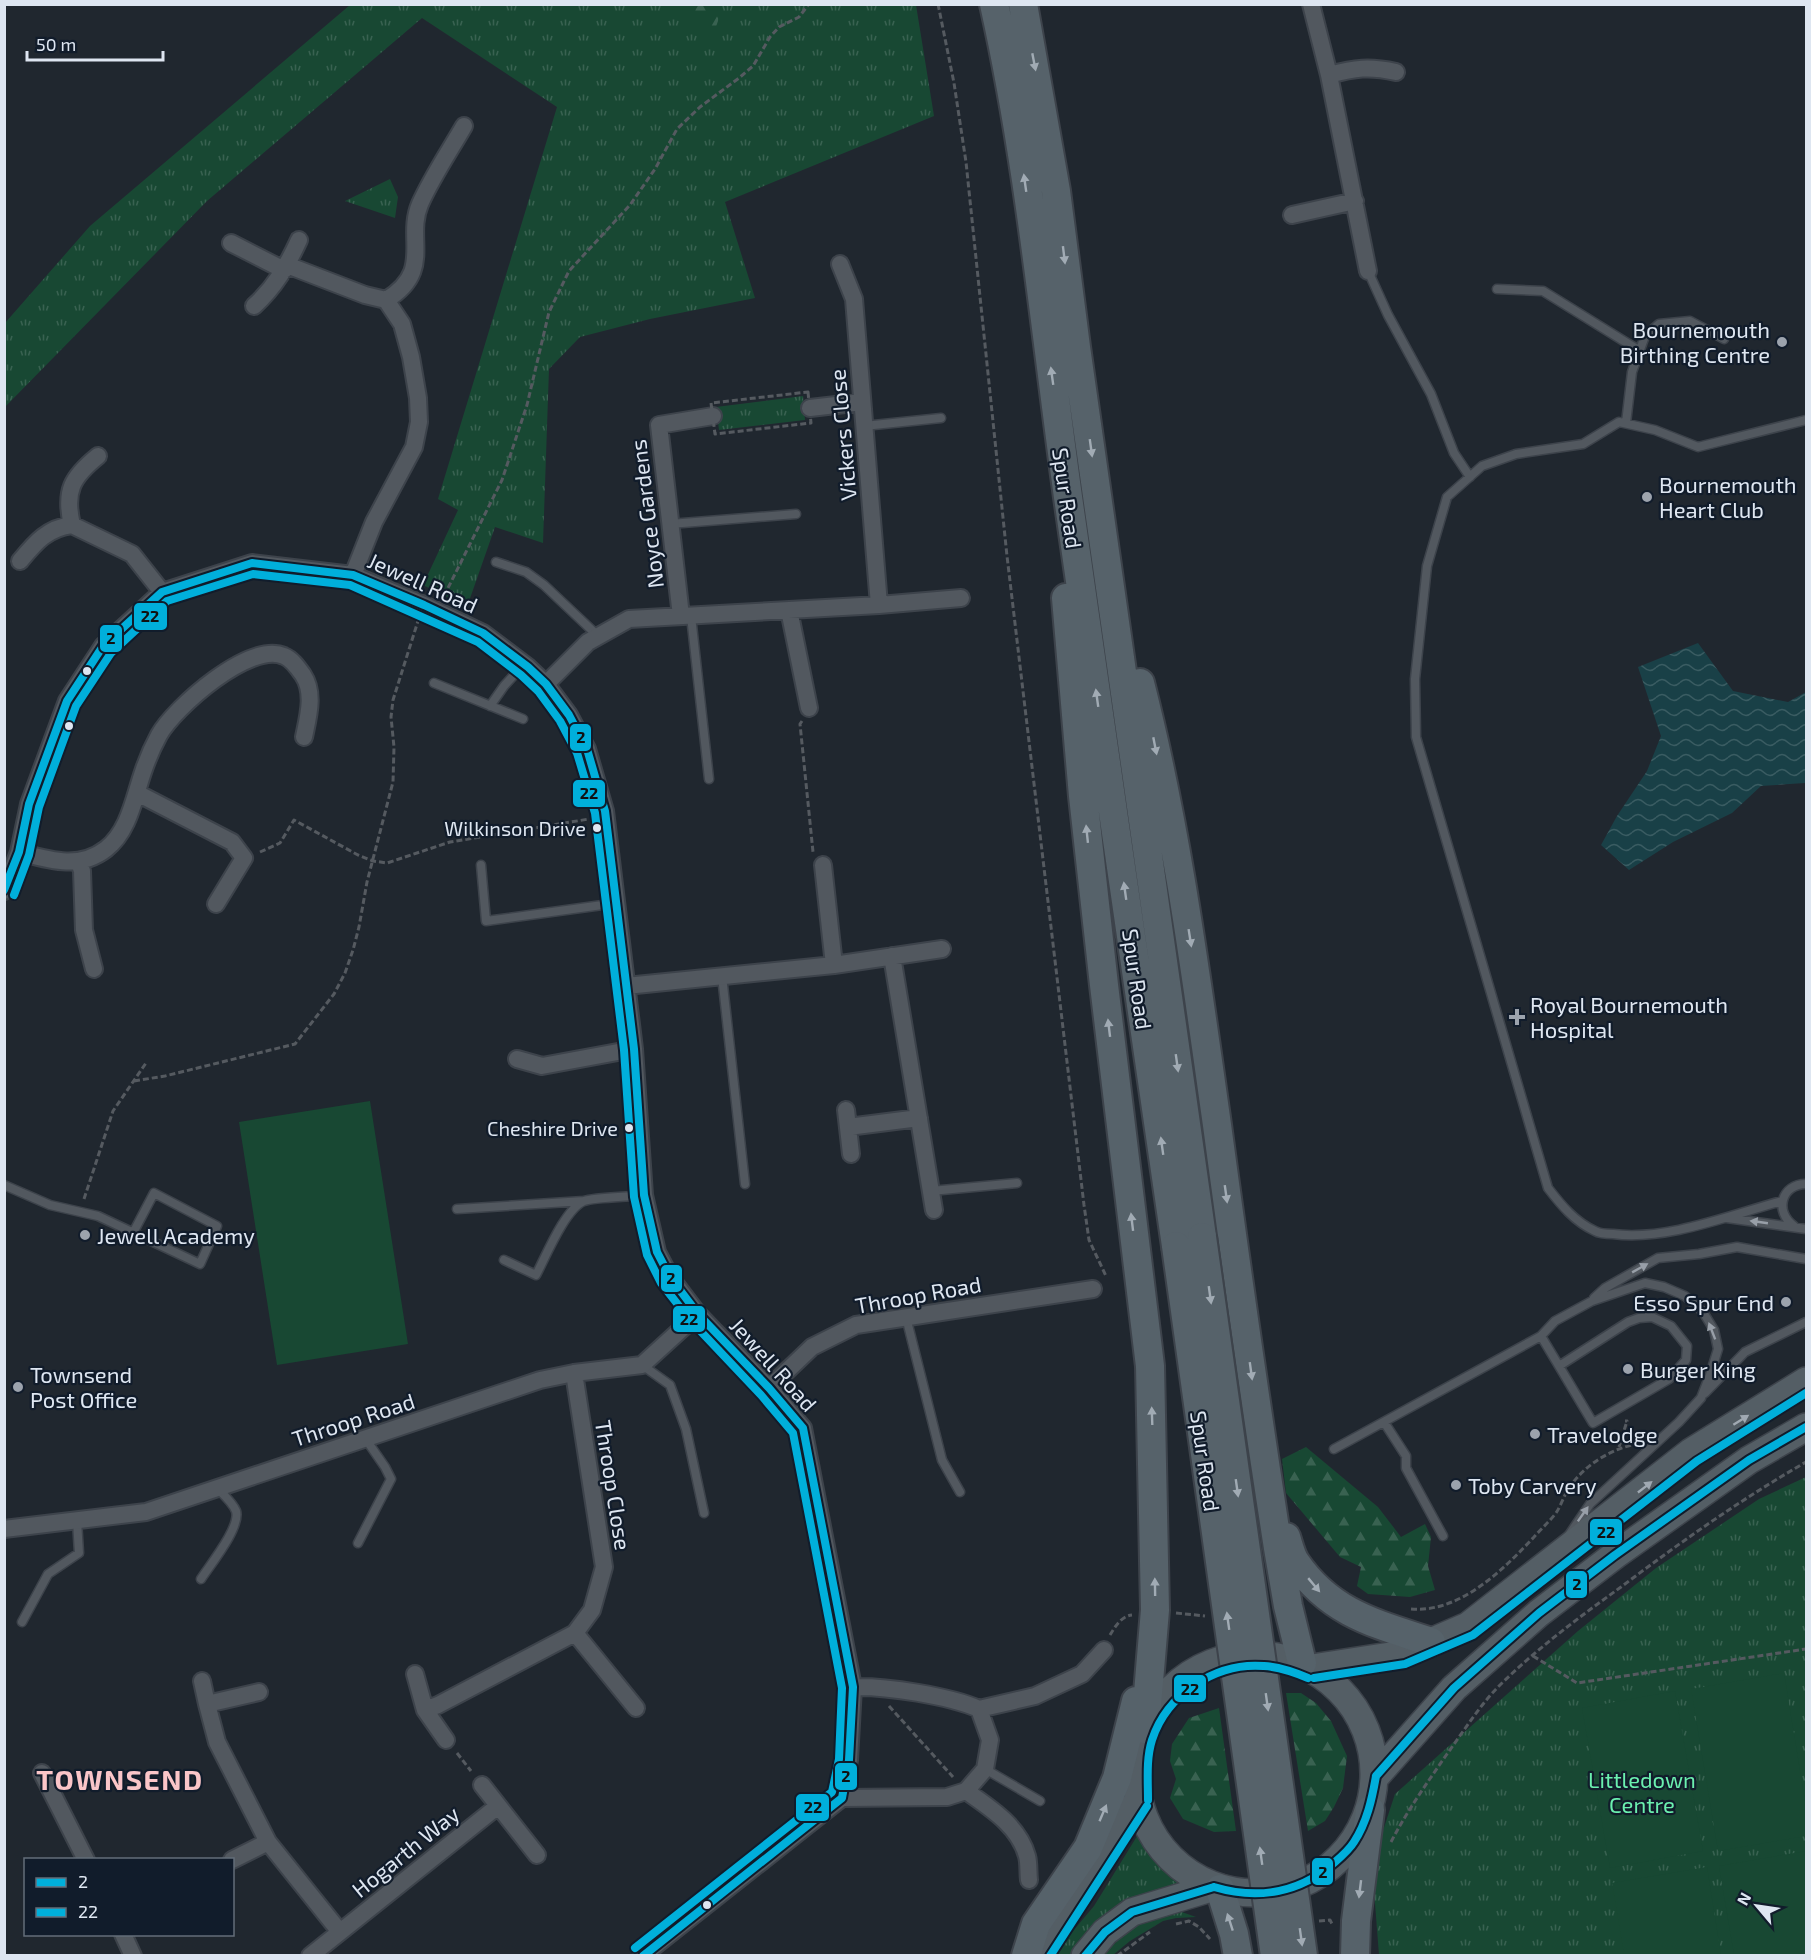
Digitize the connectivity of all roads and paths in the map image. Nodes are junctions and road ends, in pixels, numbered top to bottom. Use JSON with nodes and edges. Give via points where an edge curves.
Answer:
{"nodes":[{"id":1,"x":809,"y":4,"type":"edge"},
{"id":2,"x":938,"y":4,"type":"edge"},
{"id":3,"x":994,"y":4,"type":"edge"},
{"id":4,"x":1023,"y":4,"type":"edge"},
{"id":5,"x":1311,"y":4,"type":"edge"},
{"id":6,"x":1396,"y":72,"type":"dead end"},
{"id":7,"x":1329,"y":75,"type":"junction"},
{"id":8,"x":464,"y":126,"type":"dead end"},
{"id":9,"x":1355,"y":201,"type":"junction"},
{"id":10,"x":1292,"y":215,"type":"dead end"},
{"id":11,"x":299,"y":240,"type":"dead end"},
{"id":12,"x":231,"y":243,"type":"dead end"},
{"id":13,"x":840,"y":264,"type":"dead end"},
{"id":14,"x":286,"y":267,"type":"junction"},
{"id":15,"x":1368,"y":271,"type":"joint"},
{"id":16,"x":1497,"y":289,"type":"dead end"},
{"id":17,"x":386,"y":300,"type":"junction"},
{"id":18,"x":254,"y":306,"type":"dead end"},
{"id":19,"x":1724,"y":339,"type":"dead end"},
{"id":20,"x":1640,"y":351,"type":"junction"},
{"id":21,"x":862,"y":402,"type":"junction"},
{"id":22,"x":810,"y":408,"type":"junction"},
{"id":23,"x":713,"y":416,"type":"junction"},
{"id":24,"x":941,"y":418,"type":"dead end"},
{"id":25,"x":1806,"y":420,"type":"edge"},
{"id":26,"x":1626,"y":423,"type":"junction"},
{"id":27,"x":864,"y":426,"type":"junction"},
{"id":28,"x":98,"y":456,"type":"dead end"},
{"id":29,"x":1470,"y":477,"type":"junction"},
{"id":30,"x":1068,"y":496,"type":"junction"},
{"id":31,"x":796,"y":514,"type":"dead end"},
{"id":32,"x":670,"y":524,"type":"junction"},
{"id":33,"x":72,"y":525,"type":"junction"},
{"id":34,"x":20,"y":561,"type":"dead end"},
{"id":35,"x":496,"y":562,"type":"dead end"},
{"id":36,"x":353,"y":575,"type":"junction"},
{"id":37,"x":1112,"y":589,"type":"junction"},
{"id":38,"x":162,"y":592,"type":"junction"},
{"id":39,"x":961,"y":598,"type":"dead end"},
{"id":40,"x":879,"y":605,"type":"junction"},
{"id":41,"x":430,"y":608,"type":"junction"},
{"id":42,"x":789,"y":610,"type":"junction"},
{"id":43,"x":686,"y":616,"type":"junction"},
{"id":44,"x":598,"y":636,"type":"junction"},
{"id":45,"x":524,"y":664,"type":"junction"},
{"id":46,"x":434,"y":683,"type":"dead end"},
{"id":47,"x":546,"y":684,"type":"junction"},
{"id":48,"x":490,"y":706,"type":"junction"},
{"id":49,"x":809,"y":708,"type":"joint"},
{"id":50,"x":523,"y":719,"type":"dead end"},
{"id":51,"x":304,"y":737,"type":"dead end"},
{"id":52,"x":710,"y":779,"type":"dead end"},
{"id":53,"x":137,"y":793,"type":"junction"},
{"id":54,"x":606,"y":816,"type":"junction"},
{"id":55,"x":19,"y":852,"type":"junction"},
{"id":56,"x":244,"y":858,"type":"junction"},
{"id":57,"x":372,"y":861,"type":"junction"},
{"id":58,"x":79,"y":862,"type":"junction"},
{"id":59,"x":481,"y":865,"type":"dead end"},
{"id":60,"x":824,"y":865,"type":"joint"},
{"id":61,"x":4,"y":891,"type":"edge"},
{"id":62,"x":617,"y":903,"type":"junction"},
{"id":63,"x":216,"y":904,"type":"dead end"},
{"id":64,"x":942,"y":949,"type":"dead end"},
{"id":65,"x":892,"y":956,"type":"junction"},
{"id":66,"x":834,"y":965,"type":"junction"},
{"id":67,"x":94,"y":969,"type":"dead end"},
{"id":68,"x":722,"y":976,"type":"junction"},
{"id":69,"x":626,"y":986,"type":"junction"},
{"id":70,"x":634,"y":1049,"type":"junction"},
{"id":71,"x":517,"y":1059,"type":"dead end"},
{"id":72,"x":146,"y":1063,"type":"dead end"},
{"id":73,"x":134,"y":1081,"type":"junction"},
{"id":74,"x":919,"y":1118,"type":"junction"},
{"id":75,"x":851,"y":1154,"type":"dead end"},
{"id":76,"x":1017,"y":1183,"type":"dead end"},
{"id":77,"x":746,"y":1184,"type":"dead end"},
{"id":78,"x":1806,"y":1184,"type":"edge"},
{"id":79,"x":4,"y":1185,"type":"edge"},
{"id":80,"x":931,"y":1191,"type":"junction"},
{"id":81,"x":644,"y":1195,"type":"junction"},
{"id":82,"x":584,"y":1201,"type":"junction"},
{"id":83,"x":1782,"y":1201,"type":"junction"},
{"id":84,"x":457,"y":1209,"type":"dead end"},
{"id":85,"x":934,"y":1210,"type":"dead end"},
{"id":86,"x":80,"y":1212,"type":"junction"},
{"id":87,"x":1723,"y":1217,"type":"junction"},
{"id":88,"x":1794,"y":1227,"type":"junction"},
{"id":89,"x":1806,"y":1229,"type":"edge"},
{"id":90,"x":133,"y":1233,"type":"junction"},
{"id":91,"x":1189,"y":1242,"type":"junction"},
{"id":92,"x":1806,"y":1259,"type":"edge"},
{"id":93,"x":504,"y":1260,"type":"dead end"},
{"id":94,"x":1112,"y":1285,"type":"dead end"},
{"id":95,"x":1093,"y":1288,"type":"dead end"},
{"id":96,"x":1592,"y":1301,"type":"junction"},
{"id":97,"x":698,"y":1314,"type":"junction"},
{"id":98,"x":906,"y":1317,"type":"junction"},
{"id":99,"x":1806,"y":1322,"type":"edge"},
{"id":100,"x":1540,"y":1336,"type":"junction"},
{"id":101,"x":642,"y":1365,"type":"junction"},
{"id":102,"x":1559,"y":1366,"type":"junction"},
{"id":103,"x":574,"y":1373,"type":"junction"},
{"id":104,"x":1806,"y":1381,"type":"edge"},
{"id":105,"x":770,"y":1388,"type":"junction"},
{"id":106,"x":1701,"y":1398,"type":"junction"},
{"id":107,"x":1610,"y":1413,"type":"junction"},
{"id":108,"x":1384,"y":1422,"type":"junction"},
{"id":109,"x":1806,"y":1427,"type":"edge"},
{"id":110,"x":365,"y":1438,"type":"junction"},
{"id":111,"x":1643,"y":1442,"type":"dead end"},
{"id":112,"x":1619,"y":1447,"type":"junction"},
{"id":113,"x":1334,"y":1449,"type":"dead end"},
{"id":114,"x":1806,"y":1462,"type":"edge"},
{"id":115,"x":217,"y":1488,"type":"junction"},
{"id":116,"x":960,"y":1492,"type":"dead end"},
{"id":117,"x":1270,"y":1496,"type":"junction"},
{"id":118,"x":704,"y":1513,"type":"dead end"},
{"id":119,"x":77,"y":1521,"type":"junction"},
{"id":120,"x":4,"y":1530,"type":"edge"},
{"id":121,"x":1443,"y":1536,"type":"dead end"},
{"id":122,"x":358,"y":1543,"type":"dead end"},
{"id":123,"x":1550,"y":1562,"type":"junction"},
{"id":124,"x":201,"y":1579,"type":"dead end"},
{"id":125,"x":1401,"y":1609,"type":"dead end"},
{"id":126,"x":1214,"y":1616,"type":"dead end"},
{"id":127,"x":1147,"y":1618,"type":"junction"},
{"id":128,"x":22,"y":1622,"type":"dead end"},
{"id":129,"x":575,"y":1633,"type":"junction"},
{"id":130,"x":1431,"y":1642,"type":"junction"},
{"id":131,"x":1806,"y":1649,"type":"edge"},
{"id":132,"x":1104,"y":1650,"type":"joint"},
{"id":133,"x":1533,"y":1656,"type":"junction"},
{"id":134,"x":1307,"y":1666,"type":"junction"},
{"id":135,"x":415,"y":1674,"type":"dead end"},
{"id":136,"x":202,"y":1681,"type":"dead end"},
{"id":137,"x":871,"y":1686,"type":"junction"},
{"id":138,"x":853,"y":1687,"type":"junction"},
{"id":139,"x":259,"y":1692,"type":"dead end"},
{"id":140,"x":207,"y":1704,"type":"junction"},
{"id":141,"x":636,"y":1708,"type":"dead end"},
{"id":142,"x":979,"y":1709,"type":"junction"},
{"id":143,"x":425,"y":1710,"type":"junction"},
{"id":144,"x":1145,"y":1729,"type":"junction"},
{"id":145,"x":446,"y":1740,"type":"joint"},
{"id":146,"x":985,"y":1769,"type":"junction"},
{"id":147,"x":42,"y":1773,"type":"dead end"},
{"id":148,"x":1376,"y":1776,"type":"junction"},
{"id":149,"x":482,"y":1785,"type":"joint"},
{"id":150,"x":966,"y":1791,"type":"junction"},
{"id":151,"x":842,"y":1798,"type":"junction"},
{"id":152,"x":1138,"y":1800,"type":"junction"},
{"id":153,"x":1040,"y":1801,"type":"dead end"},
{"id":154,"x":498,"y":1806,"type":"junction"},
{"id":155,"x":1370,"y":1810,"type":"junction"},
{"id":156,"x":268,"y":1842,"type":"junction"},
{"id":157,"x":1389,"y":1846,"type":"dead end"},
{"id":158,"x":537,"y":1855,"type":"dead end"},
{"id":159,"x":85,"y":1858,"type":"edge"},
{"id":160,"x":234,"y":1859,"type":"edge"},
{"id":161,"x":1029,"y":1880,"type":"dead end"},
{"id":162,"x":1217,"y":1888,"type":"junction"},
{"id":163,"x":1173,"y":1924,"type":"dead end"},
{"id":164,"x":1156,"y":1928,"type":"dead end"},
{"id":165,"x":340,"y":1932,"type":"junction"},
{"id":166,"x":123,"y":1936,"type":"edge"},
{"id":167,"x":1209,"y":1937,"type":"dead end"},
{"id":168,"x":133,"y":1956,"type":"edge"},
{"id":169,"x":310,"y":1956,"type":"edge"},
{"id":170,"x":642,"y":1956,"type":"edge"},
{"id":171,"x":1026,"y":1956,"type":"edge"},
{"id":172,"x":1037,"y":1956,"type":"edge"},
{"id":173,"x":1085,"y":1956,"type":"edge"},
{"id":174,"x":1117,"y":1956,"type":"edge"},
{"id":175,"x":1238,"y":1956,"type":"edge"},
{"id":176,"x":1275,"y":1956,"type":"edge"},
{"id":177,"x":1303,"y":1956,"type":"edge"},
{"id":178,"x":1355,"y":1956,"type":"edge"}],
"edges":[{"from":1,"to":41,"type":"path","via":[[775,32],[753,66],[677,129],[630,205],[569,271],[549,312],[527,405],[502,480]]},
{"from":2,"to":94,"type":"path","via":[[966,162],[1006,545],[1084,1205],[1089,1240]]},
{"from":30,"to":3,"type":"highway","name":"Spur Road","one_way":true,"via":[[1016,120]]},
{"from":4,"to":37,"type":"highway","name":"Spur Road","one_way":true,"via":[[1056,191]]},
{"from":5,"to":7,"type":"street"},
{"from":6,"to":7,"type":"street","via":[[1358,68]]},
{"from":7,"to":9,"type":"street"},
{"from":8,"to":17,"type":"street","via":[[416,215],[417,254],[413,270],[402,288]]},
{"from":9,"to":10,"type":"street"},
{"from":9,"to":15,"type":"street"},
{"from":11,"to":14,"type":"street"},
{"from":12,"to":14,"type":"street"},
{"from":13,"to":21,"type":"street","name":"Vickers Close","via":[[854,299]]},
{"from":14,"to":17,"type":"street"},
{"from":14,"to":18,"type":"street"},
{"from":15,"to":29,"type":"lane","via":[[1431,394],[1450,445]]},
{"from":16,"to":20,"type":"lane","via":[[1543,291]]},
{"from":17,"to":36,"type":"street","via":[[402,324],[411,357],[419,422],[414,447],[374,522]]},
{"from":19,"to":20,"type":"lane","via":[[1690,321],[1659,324],[1645,336]]},
{"from":20,"to":26,"type":"lane","via":[[1632,372]]},
{"from":21,"to":22,"type":"street"},
{"from":21,"to":27,"type":"street","name":"Vickers Close"},
{"from":22,"to":23,"type":"path","via":[[808,392],[711,403]]},
{"from":22,"to":23,"type":"path","via":[[811,423],[715,434]]},
{"from":23,"to":32,"type":"street","name":"Noyce Gardens","via":[[659,425]]},
{"from":24,"to":27,"type":"lane"},
{"from":25,"to":26,"type":"lane","via":[[1698,447]]},
{"from":26,"to":29,"type":"lane","via":[[1619,422],[1583,444],[1516,454],[1482,466]]},
{"from":27,"to":40,"type":"street","name":"Vickers Close"},
{"from":28,"to":33,"type":"street","via":[[84,467],[69,491]]},
{"from":29,"to":87,"type":"lane","via":[[1447,497],[1427,566],[1415,679],[1416,737],[1548,1188],[1561,1206],[1597,1232],[1629,1236],[1662,1233]]},
{"from":91,"to":30,"type":"highway","name":"Spur Road","one_way":true},
{"from":127,"to":30,"type":"highway","one_way":true,"via":[[1150,1366],[1104,985],[1065,611]]},
{"from":31,"to":32,"type":"lane"},
{"from":32,"to":43,"type":"street","name":"Noyce Gardens"},
{"from":33,"to":34,"type":"street","via":[[38,539]]},
{"from":33,"to":38,"type":"street","via":[[132,554]]},
{"from":35,"to":44,"type":"lane","via":[[525,572],[544,585]]},
{"from":36,"to":38,"type":"street","name":"Jewell Road","via":[[252,563]]},
{"from":36,"to":41,"type":"street","name":"Jewell Road"},
{"from":37,"to":91,"type":"highway","name":"Spur Road","one_way":true},
{"from":37,"to":117,"type":"highway","one_way":true,"via":[[1153,735],[1177,862]]},
{"from":38,"to":55,"type":"street","name":"Jewell Road","via":[[103,646],[67,701],[29,804]]},
{"from":39,"to":40,"type":"street"},
{"from":40,"to":42,"type":"street"},
{"from":41,"to":45,"type":"street","name":"Jewell Road","via":[[483,633]]},
{"from":41,"to":57,"type":"path","via":[[393,700],[393,782]]},
{"from":42,"to":43,"type":"street"},
{"from":42,"to":49,"type":"street"},
{"from":43,"to":44,"type":"street","via":[[629,619]]},
{"from":43,"to":52,"type":"lane"},
{"from":44,"to":47,"type":"street"},
{"from":45,"to":47,"type":"street","name":"Jewell Road"},
{"from":45,"to":48,"type":"lane"},
{"from":46,"to":48,"type":"lane"},
{"from":47,"to":54,"type":"street","name":"Jewell Road","via":[[587,749]]},
{"from":48,"to":50,"type":"lane"},
{"from":49,"to":60,"type":"path","via":[[801,724],[812,851]]},
{"from":51,"to":53,"type":"street","via":[[309,707],[304,677],[283,655],[268,653],[247,659],[217,677],[172,716],[143,770]]},
{"from":53,"to":56,"type":"street","via":[[232,842]]},
{"from":53,"to":58,"type":"street","via":[[127,820],[113,841]]},
{"from":54,"to":57,"type":"path","via":[[450,842],[387,863]]},
{"from":54,"to":62,"type":"street","name":"Jewell Road"},
{"from":55,"to":58,"type":"street","via":[[57,862]]},
{"from":55,"to":61,"type":"street","name":"Jewell Road"},
{"from":56,"to":57,"type":"path","via":[[280,843],[294,820]]},
{"from":56,"to":63,"type":"street"},
{"from":57,"to":73,"type":"path","via":[[345,973],[334,994],[295,1044]]},
{"from":58,"to":67,"type":"street","via":[[84,930]]},
{"from":59,"to":62,"type":"lane","via":[[486,921]]},
{"from":60,"to":66,"type":"street"},
{"from":62,"to":69,"type":"street","name":"Jewell Road"},
{"from":64,"to":65,"type":"street"},
{"from":65,"to":66,"type":"street"},
{"from":65,"to":74,"type":"street"},
{"from":66,"to":68,"type":"street"},
{"from":68,"to":69,"type":"street"},
{"from":68,"to":77,"type":"lane"},
{"from":69,"to":70,"type":"street","name":"Jewell Road"},
{"from":70,"to":71,"type":"street","via":[[542,1066]]},
{"from":70,"to":81,"type":"street","name":"Jewell Road"},
{"from":72,"to":73,"type":"path"},
{"from":73,"to":86,"type":"path","via":[[113,1111]]},
{"from":74,"to":75,"type":"street","via":[[847,1118]]},
{"from":74,"to":80,"type":"street"},
{"from":76,"to":80,"type":"lane"},
{"from":78,"to":83,"type":"lane","via":[[1790,1188]]},
{"from":79,"to":86,"type":"lane","via":[[50,1205]]},
{"from":80,"to":85,"type":"street"},
{"from":81,"to":82,"type":"lane"},
{"from":81,"to":97,"type":"street","name":"Jewell Road","via":[[657,1252]]},
{"from":82,"to":84,"type":"lane"},
{"from":82,"to":93,"type":"lane","via":[[563,1224],[536,1275]]},
{"from":83,"to":87,"type":"lane"},
{"from":83,"to":88,"type":"lane","via":[[1784,1215]]},
{"from":86,"to":90,"type":"lane"},
{"from":88,"to":87,"type":"lane","one_way":true},
{"from":88,"to":89,"type":"lane"},
{"from":90,"to":90,"type":"lane","via":[[200,1264],[217,1226],[154,1193]]},
{"from":176,"to":91,"type":"highway","name":"Spur Road","one_way":true,"bridge":true},
{"from":91,"to":177,"type":"highway","name":"Spur Road","one_way":true,"bridge":true},
{"from":96,"to":92,"type":"lane","one_way":true,"via":[[1605,1288],[1658,1258],[1737,1247]]},
{"from":95,"to":98,"type":"street","name":"Throop Road"},
{"from":96,"to":100,"type":"lane","via":[[1555,1321]]},
{"from":106,"to":96,"type":"lane","one_way":true,"via":[[1718,1349],[1714,1330],[1703,1312],[1685,1296],[1645,1283]]},
{"from":97,"to":101,"type":"street"},
{"from":97,"to":105,"type":"street","name":"Jewell Road"},
{"from":98,"to":105,"type":"street","name":"Throop Road","via":[[856,1325],[812,1347]]},
{"from":98,"to":116,"type":"lane","via":[[942,1460]]},
{"from":99,"to":106,"type":"lane","via":[[1745,1352]]},
{"from":100,"to":102,"type":"lane"},
{"from":100,"to":108,"type":"lane"},
{"from":101,"to":103,"type":"street","name":"Throop Road"},
{"from":101,"to":118,"type":"lane","via":[[670,1385],[686,1429]]},
{"from":102,"to":107,"type":"lane","via":[[1593,1423]]},
{"from":102,"to":107,"type":"lane","via":[[1639,1318],[1652,1317],[1671,1326],[1687,1346],[1686,1360],[1669,1379]]},
{"from":103,"to":110,"type":"street","name":"Throop Road","via":[[540,1380]]},
{"from":103,"to":129,"type":"street","name":"Throop Close","via":[[604,1566],[592,1610]]},
{"from":123,"to":104,"type":"main road","one_way":true,"via":[[1691,1452]]},
{"from":105,"to":138,"type":"street","name":"Jewell Road","via":[[803,1428]]},
{"from":123,"to":106,"type":"lane","one_way":true,"via":[[1590,1503]]},
{"from":107,"to":112,"type":"path","via":[[1627,1421]]},
{"from":108,"to":113,"type":"lane"},
{"from":108,"to":121,"type":"lane","via":[[1406,1456],[1406,1468]]},
{"from":109,"to":148,"type":"main road","via":[[1749,1460],[1539,1613],[1454,1688]]},
{"from":110,"to":115,"type":"street","name":"Throop Road"},
{"from":110,"to":122,"type":"lane","via":[[391,1479]]},
{"from":111,"to":112,"type":"path"},
{"from":112,"to":125,"type":"path","via":[[1577,1478],[1556,1513],[1511,1561],[1486,1581],[1440,1606]]},
{"from":114,"to":133,"type":"path","via":[[1734,1504]]},
{"from":115,"to":119,"type":"street","name":"Throop Road","via":[[146,1512]]},
{"from":115,"to":124,"type":"lane","via":[[236,1510],[236,1518],[230,1536]]},
{"from":117,"to":130,"type":"highway","one_way":true,"via":[[1295,1562],[1323,1596],[1350,1613]]},
{"from":117,"to":134,"type":"highway","via":[[1288,1606]]},
{"from":119,"to":120,"type":"street","name":"Throop Road"},
{"from":119,"to":128,"type":"lane","via":[[79,1553],[48,1574]]},
{"from":123,"to":130,"type":"main road","via":[[1468,1626]]},
{"from":126,"to":127,"type":"path"},
{"from":127,"to":132,"type":"path","via":[[1128,1616],[1119,1622]]},
{"from":127,"to":144,"type":"highway"},
{"from":171,"to":127,"type":"highway","one_way":true,"via":[[1036,1924],[1088,1848],[1117,1778]]},
{"from":129,"to":141,"type":"street"},
{"from":129,"to":143,"type":"street","name":"Throop Close"},
{"from":130,"to":134,"type":"main road","via":[[1403,1654]]},
{"from":131,"to":133,"type":"path","via":[[1577,1683]]},
{"from":132,"to":142,"type":"street","via":[[1082,1674],[1035,1696]]},
{"from":133,"to":157,"type":"path","via":[[1496,1690],[1466,1727],[1404,1816]]},
{"from":134,"to":144,"type":"main road","via":[[1271,1655],[1240,1655],[1210,1663],[1183,1679],[1160,1701]]},
{"from":134,"to":148,"type":"main road","via":[[1339,1688],[1359,1713],[1372,1744]]},
{"from":135,"to":143,"type":"street"},
{"from":136,"to":140,"type":"street"},
{"from":137,"to":138,"type":"street"},
{"from":137,"to":142,"type":"street","via":[[964,1702]]},
{"from":137,"to":150,"type":"path"},
{"from":138,"to":151,"type":"street","name":"Jewell Road","via":[[849,1760]]},
{"from":139,"to":140,"type":"street"},
{"from":140,"to":156,"type":"street","via":[[217,1743]]},
{"from":142,"to":146,"type":"street","via":[[990,1740]]},
{"from":143,"to":145,"type":"street"},
{"from":144,"to":152,"type":"main road","via":[[1136,1764]]},
{"from":145,"to":149,"type":"path"},
{"from":146,"to":150,"type":"street"},
{"from":146,"to":153,"type":"lane"},
{"from":147,"to":159,"type":"street"},
{"from":148,"to":155,"type":"main road"},
{"from":149,"to":154,"type":"street"},
{"from":150,"to":151,"type":"street","via":[[946,1797]]},
{"from":150,"to":161,"type":"street","via":[[1012,1827],[1027,1855]]},
{"from":151,"to":170,"type":"street"},
{"from":152,"to":162,"type":"main road","via":[[1146,1823],[1173,1862],[1192,1877]]},
{"from":152,"to":172,"type":"main road"},
{"from":154,"to":158,"type":"street"},
{"from":154,"to":165,"type":"street","name":"Hogarth Way"},
{"from":155,"to":162,"type":"main road","via":[[1354,1844],[1327,1871],[1294,1888],[1265,1895]]},
{"from":155,"to":178,"type":"highway","one_way":true},
{"from":156,"to":160,"type":"street"},
{"from":156,"to":165,"type":"street"},
{"from":162,"to":173,"type":"main road","via":[[1132,1912],[1105,1932]]},
{"from":175,"to":162,"type":"highway","one_way":true},
{"from":163,"to":167,"type":"path","via":[[1189,1921]]},
{"from":164,"to":174,"type":"path"},
{"from":165,"to":169,"type":"street","name":"Hogarth Way"},
{"from":166,"to":168,"type":"street"}]}
